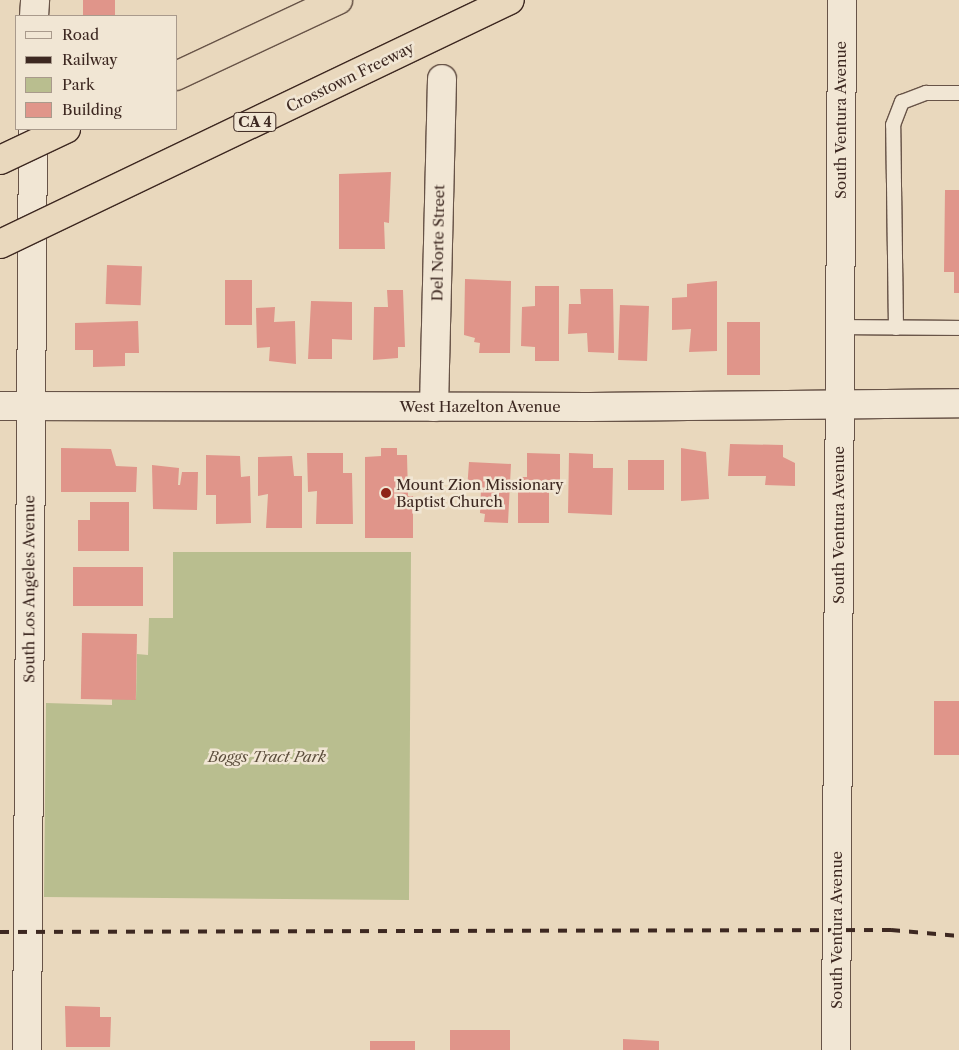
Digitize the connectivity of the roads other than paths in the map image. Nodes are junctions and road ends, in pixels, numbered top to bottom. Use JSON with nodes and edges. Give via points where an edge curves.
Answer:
{"nodes":[{"id":1,"x":35,"y":0,"type":"edge"},
{"id":2,"x":338,"y":0,"type":"edge"},
{"id":3,"x":510,"y":0,"type":"edge"},
{"id":4,"x":842,"y":0,"type":"edge"},
{"id":5,"x":34,"y":15,"type":"edge"},
{"id":6,"x":178,"y":75,"type":"edge"},
{"id":7,"x":442,"y":79,"type":"dead end"},
{"id":8,"x":959,"y":93,"type":"edge"},
{"id":9,"x":33,"y":130,"type":"edge"},
{"id":10,"x":64,"y":130,"type":"edge"},
{"id":11,"x":0,"y":160,"type":"edge"},
{"id":12,"x":0,"y":244,"type":"edge"},
{"id":13,"x":840,"y":327,"type":"junction"},
{"id":14,"x":896,"y":328,"type":"junction"},
{"id":15,"x":959,"y":328,"type":"edge"},
{"id":16,"x":959,"y":402,"type":"edge"},
{"id":17,"x":840,"y":403,"type":"junction"},
{"id":18,"x":0,"y":406,"type":"edge"},
{"id":19,"x":30,"y":406,"type":"junction"},
{"id":20,"x":434,"y":407,"type":"junction"},
{"id":21,"x":27,"y":1050,"type":"edge"},
{"id":22,"x":836,"y":1050,"type":"edge"}],
"edges":[{"from":1,"to":5,"type":"street"},
{"from":2,"to":6,"type":"highway"},
{"from":3,"to":12,"type":"highway","name":"Crosstown Freeway","number":"CA 4","bridge":true},
{"from":4,"to":13,"type":"street","name":"South Ventura Avenue"},
{"from":7,"to":20,"type":"street","name":"Del Norte Street"},
{"from":8,"to":14,"type":"lane","via":[[926,93],[902,102],[893,125]]},
{"from":9,"to":19,"type":"street","name":"South Los Angeles Avenue"},
{"from":10,"to":11,"type":"highway","bridge":true},
{"from":13,"to":14,"type":"lane"},
{"from":13,"to":17,"type":"street","name":"South Ventura Avenue"},
{"from":14,"to":15,"type":"lane"},
{"from":16,"to":17,"type":"street","name":"West Hazelton Avenue"},
{"from":17,"to":20,"type":"street","name":"West Hazelton Avenue"},
{"from":17,"to":22,"type":"street","name":"South Ventura Avenue"},
{"from":18,"to":19,"type":"street","name":"West Hazelton Avenue"},
{"from":19,"to":20,"type":"street","name":"West Hazelton Avenue"},
{"from":19,"to":21,"type":"street","name":"South Los Angeles Avenue"}]}
